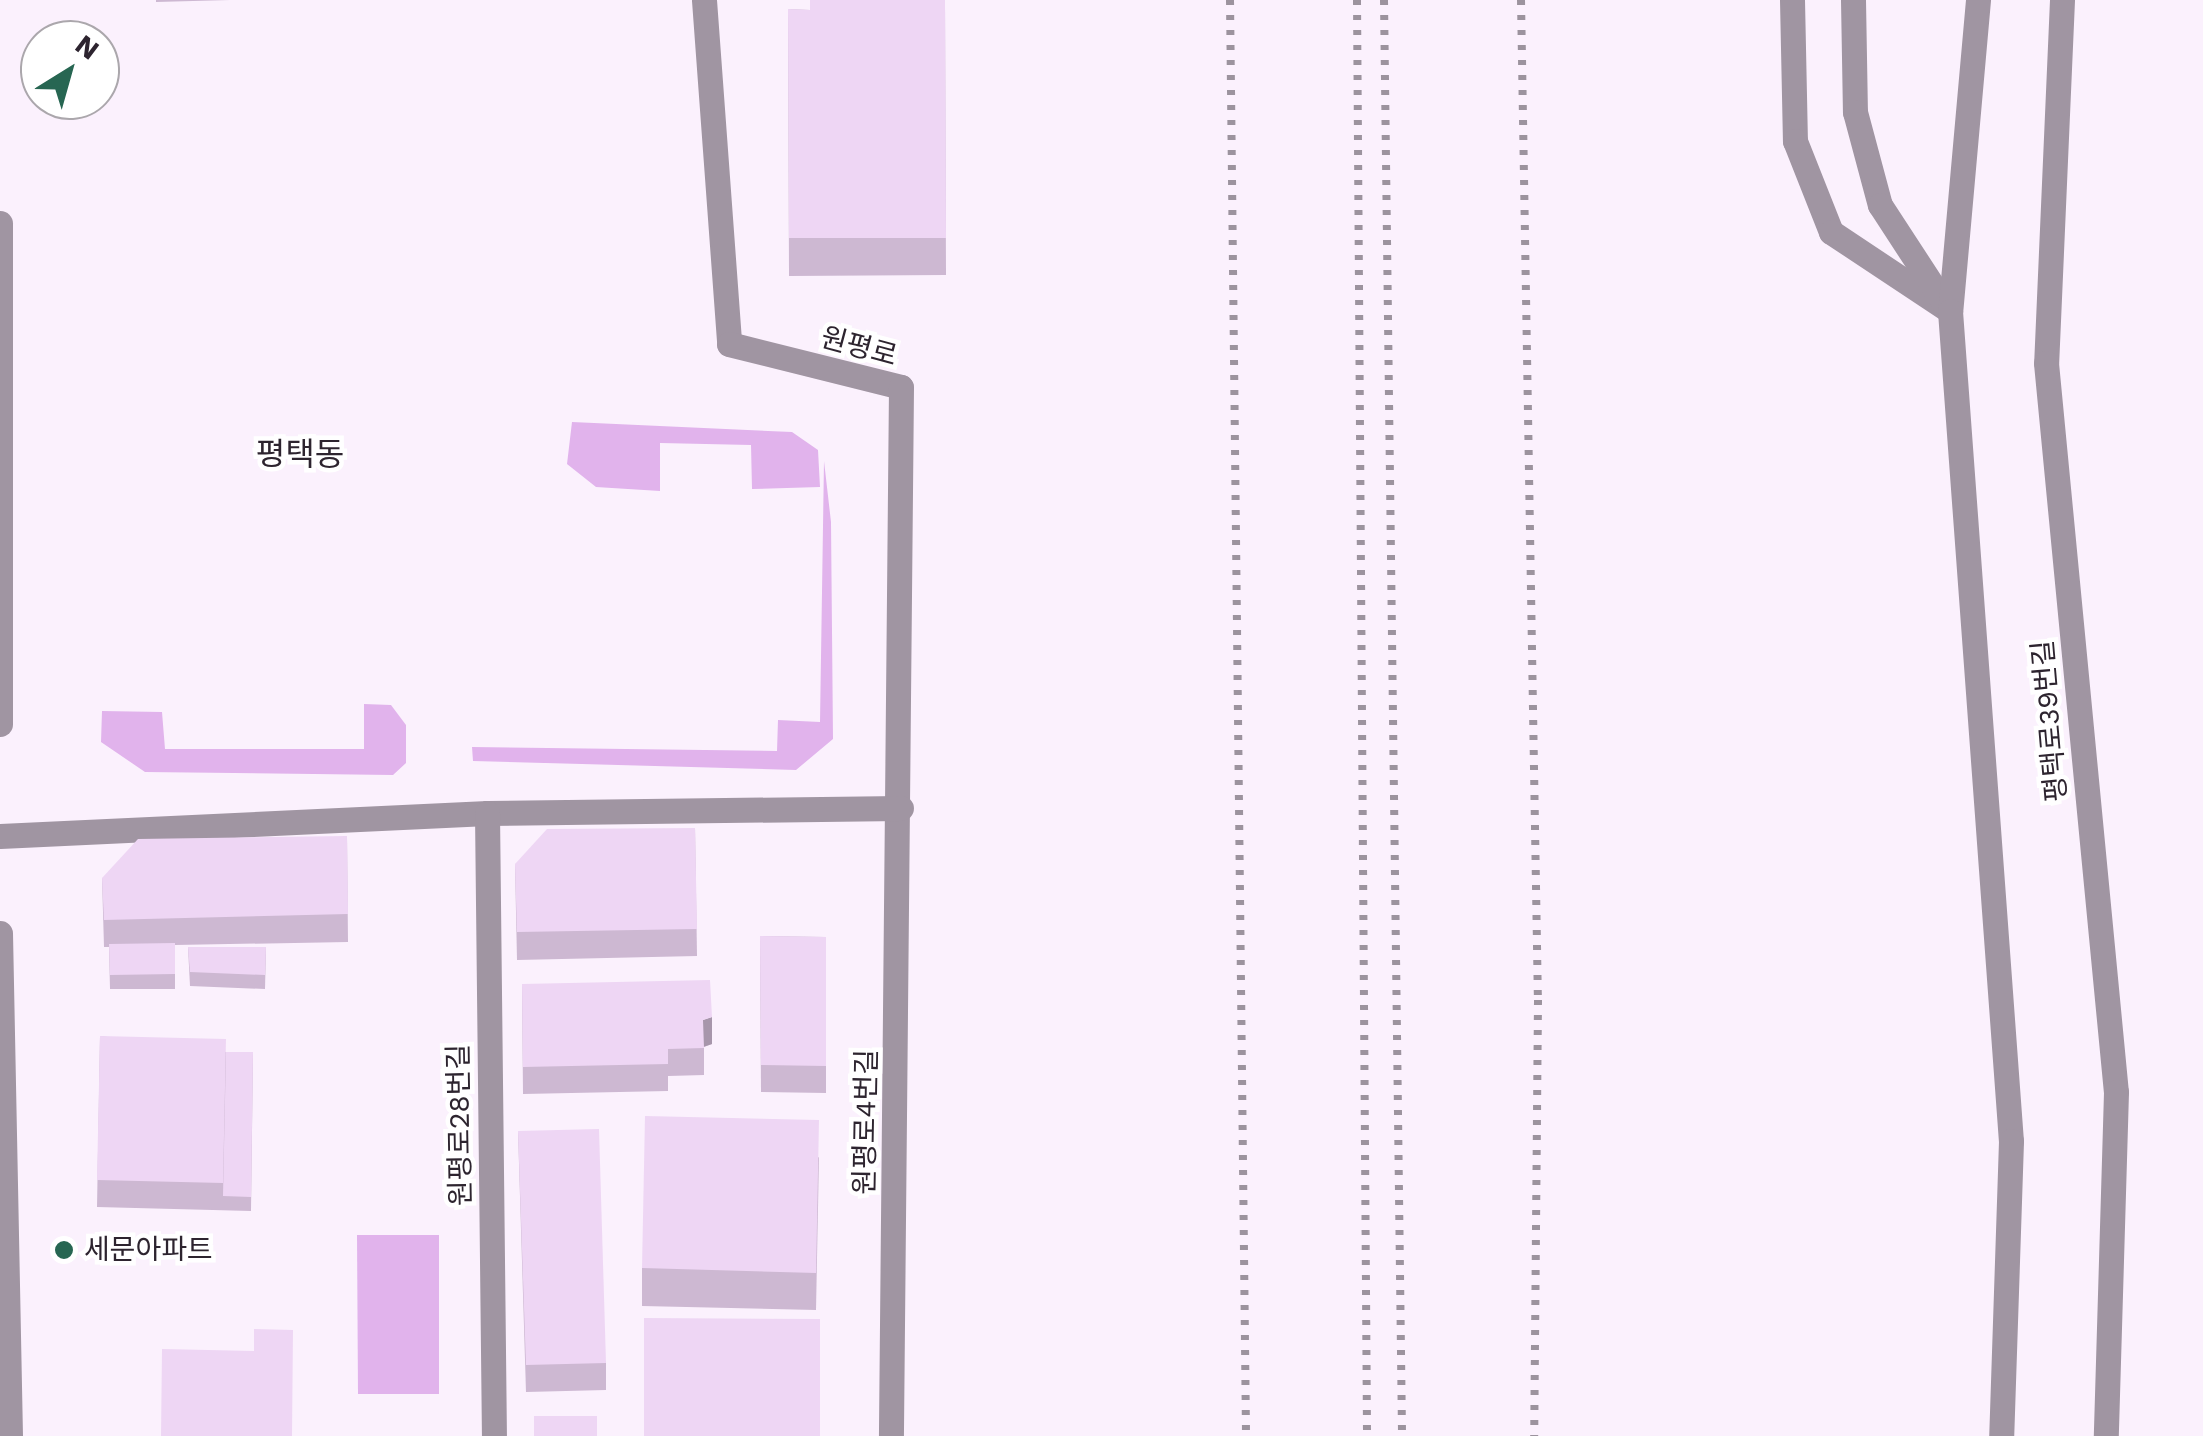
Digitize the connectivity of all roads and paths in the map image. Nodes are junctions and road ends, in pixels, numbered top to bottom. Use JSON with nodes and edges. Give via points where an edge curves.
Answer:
{"nodes":[{"id":1,"x":704,"y":0,"type":"edge"},
{"id":2,"x":1792,"y":0,"type":"edge"},
{"id":3,"x":1853,"y":0,"type":"edge"},
{"id":4,"x":1978,"y":0,"type":"edge"},
{"id":5,"x":2062,"y":0,"type":"edge"},
{"id":6,"x":0,"y":223,"type":"edge"},
{"id":7,"x":1950,"y":311,"type":"junction"},
{"id":8,"x":1,"y":372,"type":"edge"},
{"id":9,"x":1,"y":649,"type":"edge"},
{"id":10,"x":0,"y":724,"type":"edge"},
{"id":11,"x":901,"y":808,"type":"junction"},
{"id":12,"x":487,"y":813,"type":"junction"},
{"id":13,"x":0,"y":836,"type":"edge"},
{"id":14,"x":0,"y":933,"type":"edge"},
{"id":15,"x":10,"y":1436,"type":"edge"},
{"id":16,"x":494,"y":1436,"type":"edge"},
{"id":17,"x":891,"y":1436,"type":"edge"},
{"id":18,"x":2000,"y":1436,"type":"edge"},
{"id":19,"x":2106,"y":1436,"type":"edge"}],
"edges":[{"from":1,"to":11,"type":"street","name":"원평로","via":[[729,344],[901,388]]},
{"from":2,"to":7,"type":"street","via":[[1795,141],[1831,232]]},
{"from":3,"to":7,"type":"street","via":[[1856,112],[1880,205]]},
{"from":4,"to":7,"type":"street"},
{"from":5,"to":19,"type":"street","name":"평택로39번길","via":[[2046,363],[2116,1092]]},
{"from":6,"to":8,"type":"street"},
{"from":7,"to":18,"type":"street","via":[[2010,1141]]},
{"from":8,"to":9,"type":"street"},
{"from":9,"to":10,"type":"street"},
{"from":11,"to":12,"type":"street"},
{"from":11,"to":17,"type":"street","name":"원평로4번길"},
{"from":12,"to":13,"type":"street"},
{"from":12,"to":16,"type":"street","name":"원평로28번길"},
{"from":14,"to":15,"type":"street"}]}
